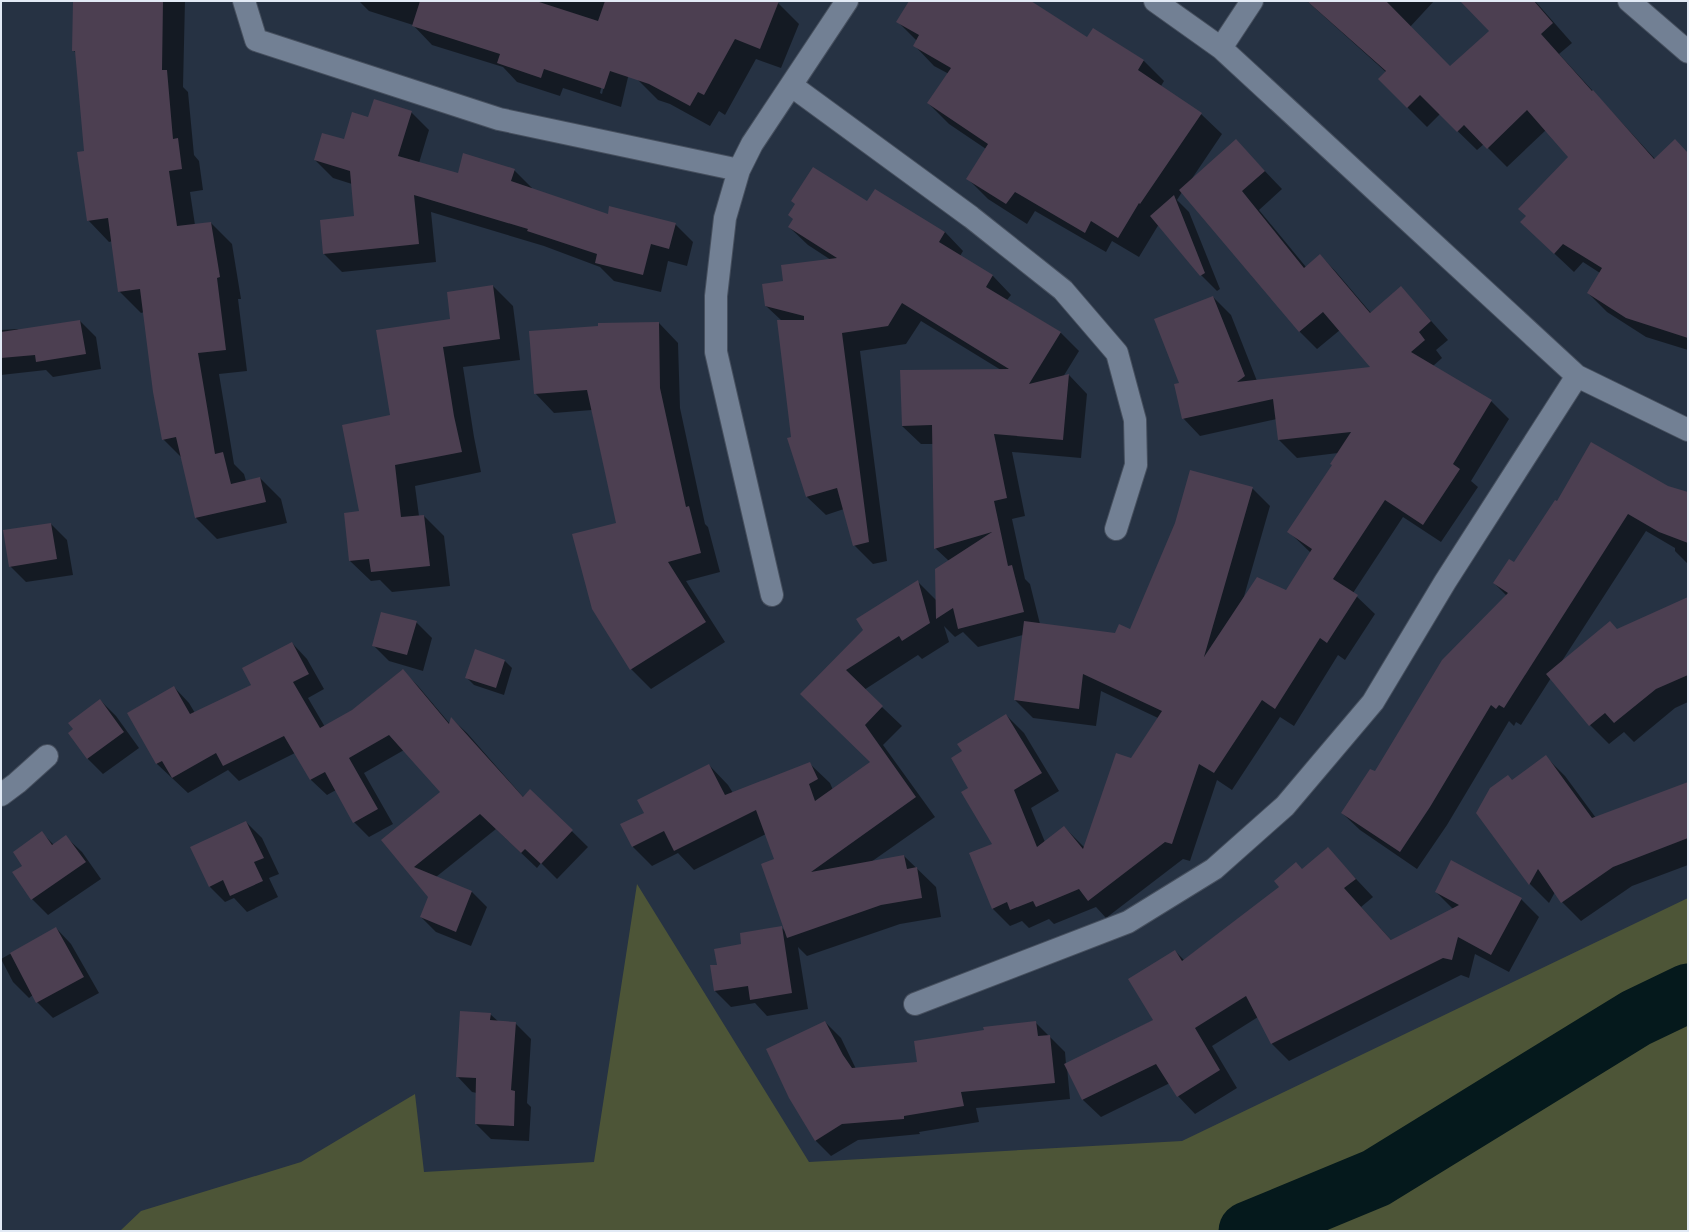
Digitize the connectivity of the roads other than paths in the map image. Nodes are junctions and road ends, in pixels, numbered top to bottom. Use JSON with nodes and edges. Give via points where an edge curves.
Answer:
{"nodes":[{"id":1,"x":244,"y":1,"type":"edge"},
{"id":2,"x":847,"y":1,"type":"edge"},
{"id":3,"x":1155,"y":1,"type":"edge"},
{"id":4,"x":1252,"y":1,"type":"edge"},
{"id":5,"x":1629,"y":1,"type":"edge"},
{"id":6,"x":1221,"y":48,"type":"junction"},
{"id":7,"x":1688,"y":52,"type":"edge"},
{"id":8,"x":792,"y":86,"type":"junction"},
{"id":9,"x":739,"y":170,"type":"junction"},
{"id":10,"x":1577,"y":376,"type":"junction"},
{"id":11,"x":1688,"y":430,"type":"edge"},
{"id":12,"x":1116,"y":529,"type":"dead end"},
{"id":13,"x":772,"y":595,"type":"dead end"},
{"id":14,"x":46,"y":756,"type":"dead end"},
{"id":15,"x":1,"y":795,"type":"edge"},
{"id":16,"x":915,"y":1004,"type":"dead end"}],
"edges":[{"from":1,"to":9,"type":"street","via":[[256,40],[499,119]]},
{"from":2,"to":8,"type":"street"},
{"from":3,"to":6,"type":"street"},
{"from":4,"to":6,"type":"street"},
{"from":5,"to":7,"type":"street"},
{"from":6,"to":10,"type":"street"},
{"from":8,"to":9,"type":"street","via":[[752,144]]},
{"from":8,"to":12,"type":"street","via":[[971,217],[1063,290],[1117,353],[1135,420],[1136,465]]},
{"from":9,"to":13,"type":"street","via":[[725,218],[716,296],[716,352]]},
{"from":10,"to":11,"type":"street"},
{"from":10,"to":16,"type":"street","via":[[1373,702],[1285,806],[1214,869],[1128,922]]},
{"from":14,"to":15,"type":"street"}]}
